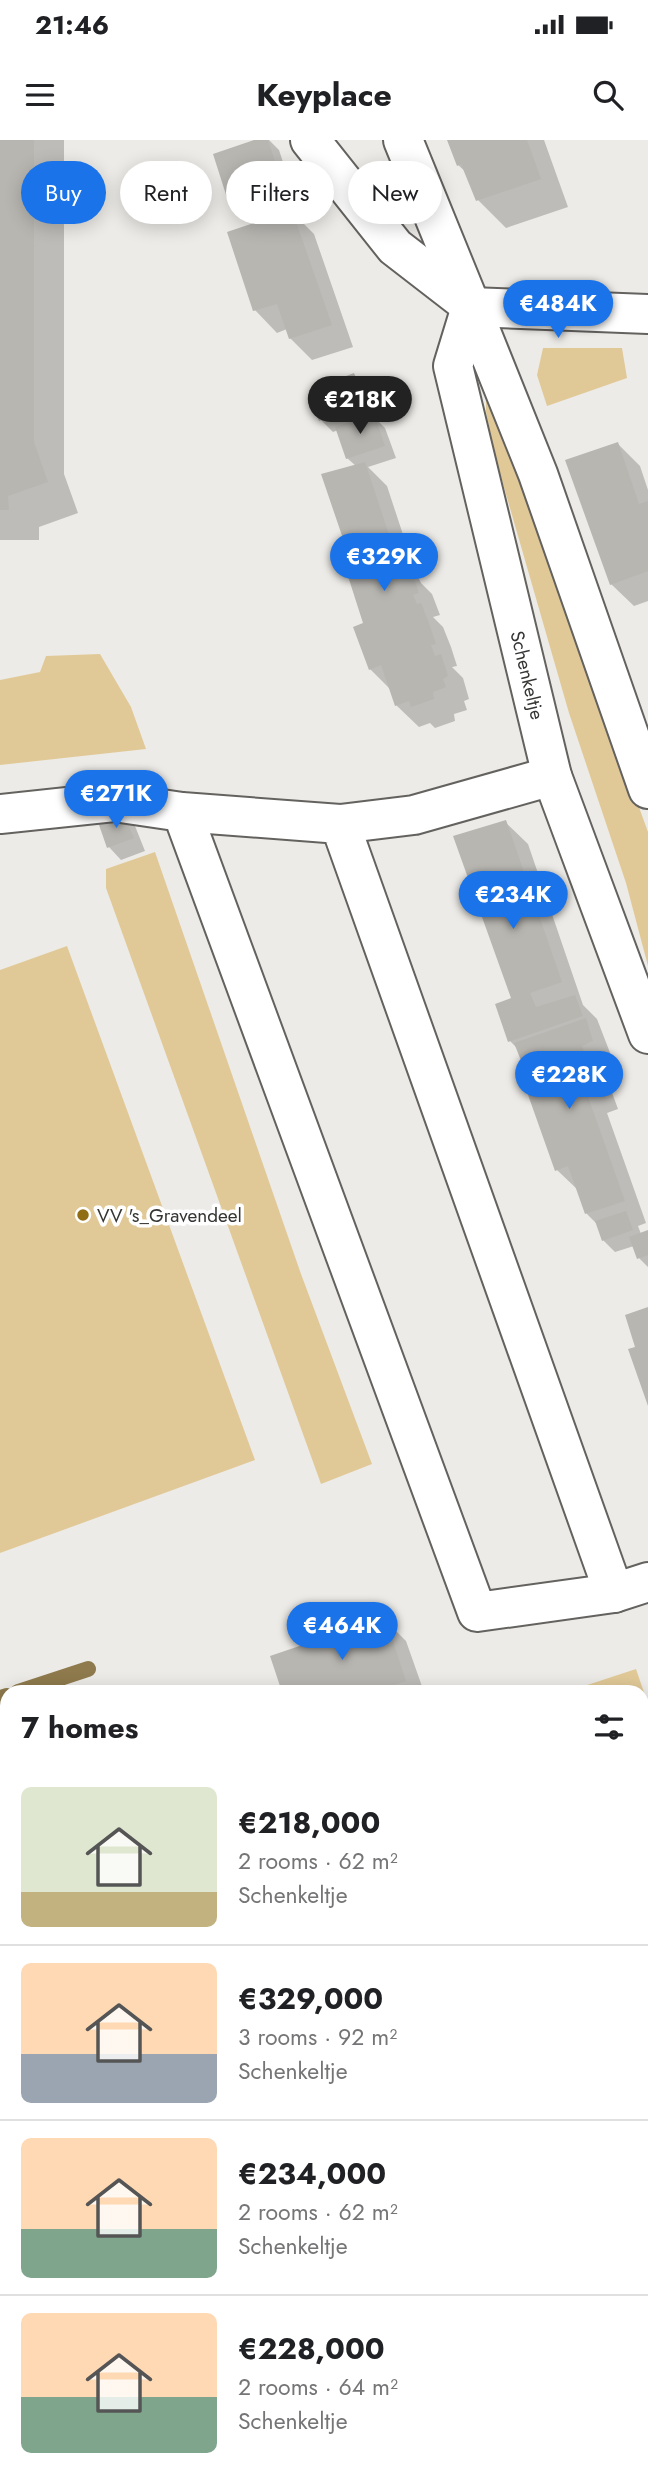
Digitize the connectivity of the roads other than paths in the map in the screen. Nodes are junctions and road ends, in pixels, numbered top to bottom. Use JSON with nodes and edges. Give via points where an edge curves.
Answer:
{"nodes":[{"id":1,"x":310,"y":140,"type":"edge"},
{"id":2,"x":403,"y":140,"type":"edge"},
{"id":3,"x":471,"y":307,"type":"junction"},
{"id":4,"x":648,"y":314,"type":"edge"},
{"id":5,"x":552,"y":776,"type":"junction"},
{"id":6,"x":648,"y":789,"type":"edge"},
{"id":7,"x":181,"y":813,"type":"junction"},
{"id":8,"x":0,"y":814,"type":"edge"},
{"id":9,"x":340,"y":824,"type":"junction"},
{"id":10,"x":648,"y":1034,"type":"edge"},
{"id":11,"x":631,"y":1587,"type":"edge"}],
"edges":[{"from":1,"to":3,"type":"street","via":[[395,247]]},
{"from":2,"to":3,"type":"street"},
{"from":3,"to":4,"type":"street"},
{"from":3,"to":5,"type":"street","name":"Schenkeltje","via":[[453,366]]},
{"from":3,"to":6,"type":"street","via":[[538,474]]},
{"from":5,"to":9,"type":"street","via":[[414,815]]},
{"from":5,"to":10,"type":"street","name":"Schenkeltje"},
{"from":7,"to":8,"type":"street","via":[[114,802]]},
{"from":7,"to":9,"type":"street"},
{"from":7,"to":11,"type":"street","via":[[477,1612]]},
{"from":9,"to":11,"type":"street"}]}
